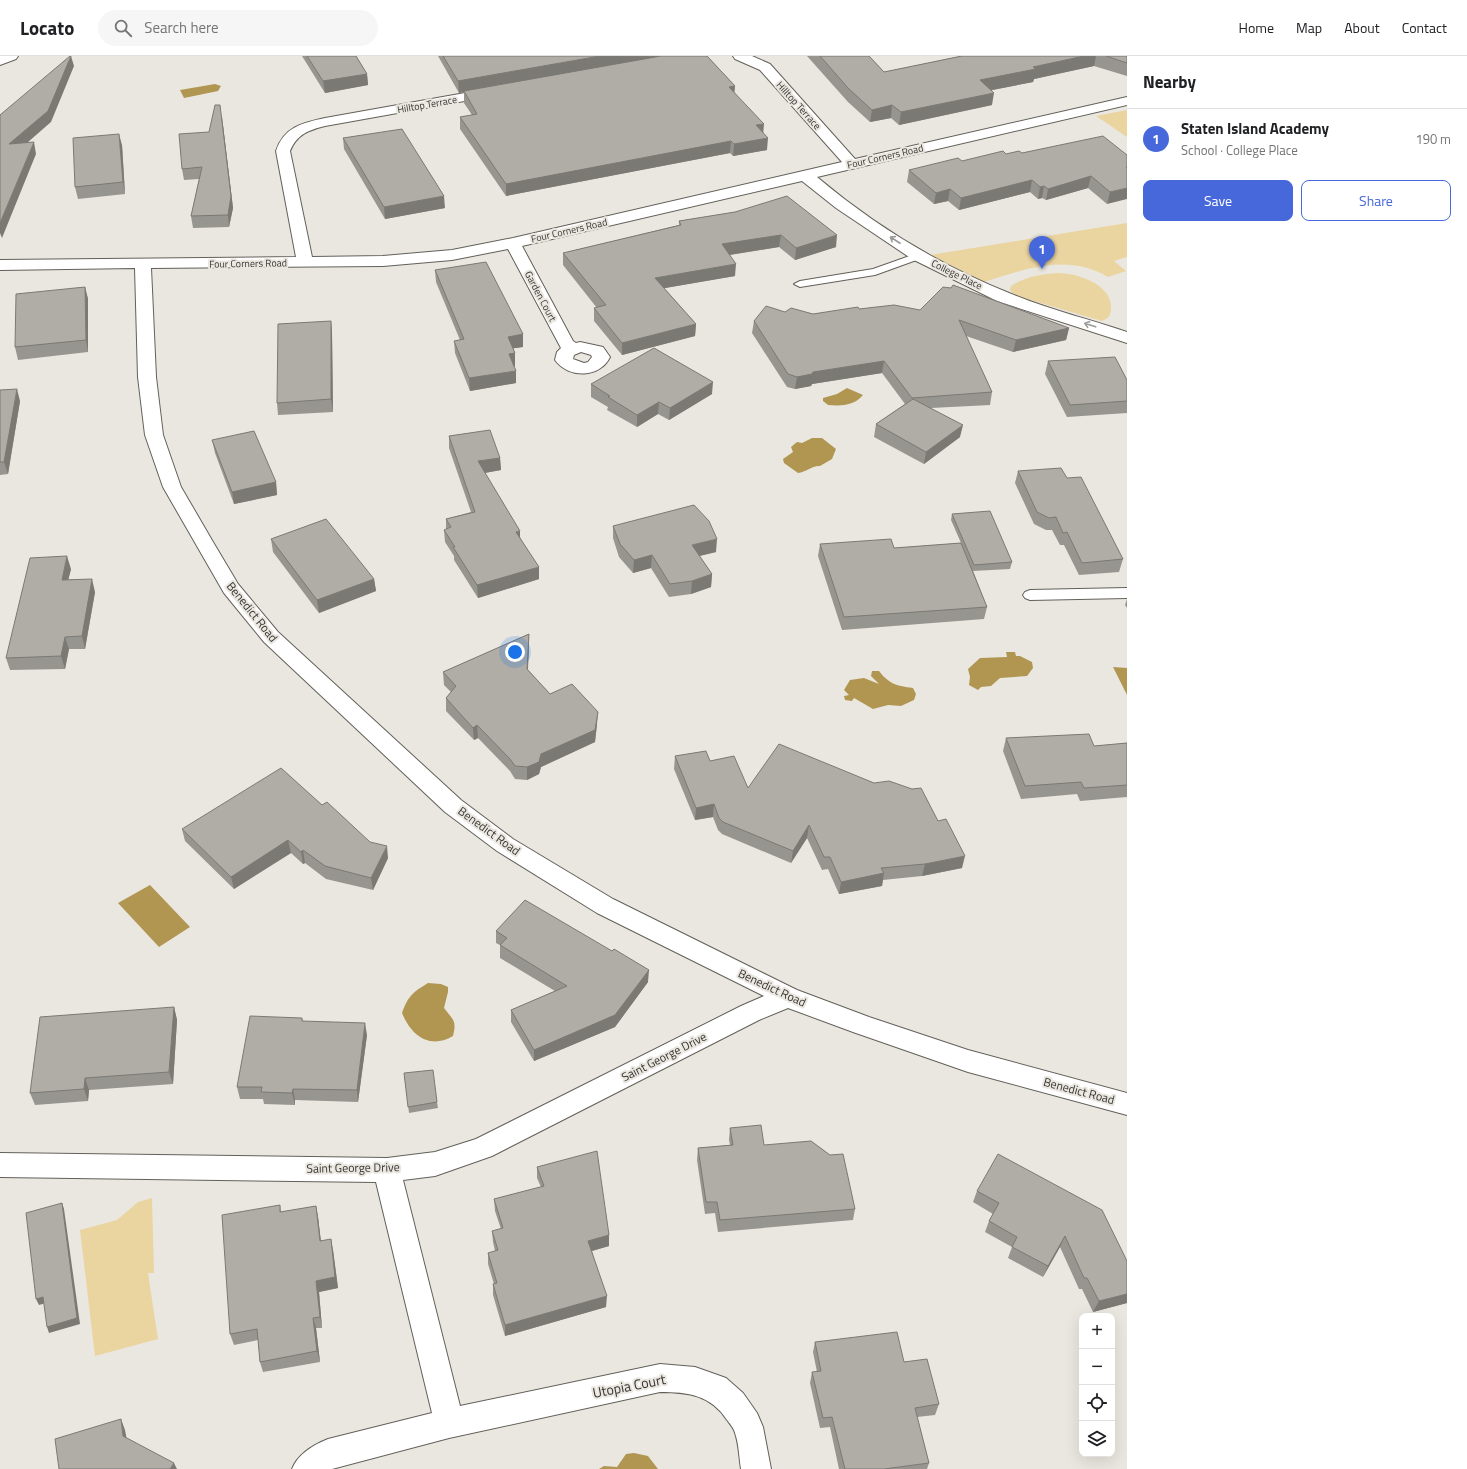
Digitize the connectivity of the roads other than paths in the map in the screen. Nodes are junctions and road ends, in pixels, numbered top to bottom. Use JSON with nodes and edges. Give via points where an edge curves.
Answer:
{"nodes":[{"id":1,"x":11,"y":56,"type":"edge"},
{"id":2,"x":740,"y":56,"type":"edge"},
{"id":3,"x":0,"y":61,"type":"edge"},
{"id":4,"x":506,"y":90,"type":"edge"},
{"id":5,"x":1127,"y":101,"type":"edge"},
{"id":6,"x":851,"y":164,"type":"junction"},
{"id":7,"x":805,"y":174,"type":"junction"},
{"id":8,"x":513,"y":243,"type":"junction"},
{"id":9,"x":918,"y":256,"type":"junction"},
{"id":10,"x":305,"y":262,"type":"junction"},
{"id":11,"x":0,"y":265,"type":"edge"},
{"id":12,"x":143,"y":265,"type":"junction"},
{"id":13,"x":800,"y":284,"type":"dead end"},
{"id":14,"x":1127,"y":338,"type":"edge"},
{"id":15,"x":572,"y":349,"type":"dead end"},
{"id":16,"x":1127,"y":592,"type":"edge"},
{"id":17,"x":1030,"y":595,"type":"dead end"},
{"id":18,"x":788,"y":997,"type":"junction"},
{"id":19,"x":1127,"y":1104,"type":"edge"},
{"id":20,"x":0,"y":1165,"type":"edge"},
{"id":21,"x":387,"y":1170,"type":"junction"},
{"id":22,"x":449,"y":1423,"type":"junction"},
{"id":23,"x":307,"y":1469,"type":"edge"},
{"id":24,"x":756,"y":1469,"type":"edge"}],
"edges":[{"from":1,"to":3,"type":"street"},
{"from":2,"to":6,"type":"street","name":"Hilltop Terrace","via":[[765,67]]},
{"from":4,"to":10,"type":"street","name":"Hilltop Terrace","via":[[326,122],[307,126],[293,133],[286,140],[283,151]]},
{"from":5,"to":6,"type":"street","name":"Four Corners Road"},
{"from":6,"to":7,"type":"street","name":"Four Corners Road"},
{"from":7,"to":8,"type":"street","name":"Four Corners Road"},
{"from":9,"to":7,"type":"street","name":"College Place","one_way":true,"via":[[841,205]]},
{"from":8,"to":10,"type":"street","name":"Four Corners Road","via":[[452,255],[391,261]]},
{"from":8,"to":15,"type":"street","name":"Garden Court","via":[[566,343]]},
{"from":9,"to":13,"type":"lane","via":[[875,272]]},
{"from":14,"to":9,"type":"street","name":"College Place","one_way":true,"via":[[1003,296]]},
{"from":10,"to":12,"type":"street","name":"Four Corners Road"},
{"from":11,"to":12,"type":"street","name":"Four Corners Road"},
{"from":12,"to":18,"type":"street","name":"Benedict Road","via":[[147,377],[154,435],[172,487],[203,542],[231,588],[271,637],[454,806],[505,845],[606,906]]},
{"from":16,"to":17,"type":"lane"},
{"from":18,"to":19,"type":"street","name":"Benedict Road","via":[[968,1060]]},
{"from":18,"to":21,"type":"street","name":"Saint George Drive","via":[[750,1013],[483,1148],[435,1164]]},
{"from":20,"to":21,"type":"street","name":"Saint George Drive"},
{"from":21,"to":22,"type":"street"},
{"from":22,"to":23,"type":"street","name":"Utopia Court","via":[[328,1454]]},
{"from":22,"to":24,"type":"street","name":"Utopia Court","via":[[660,1378],[682,1377],[702,1381],[717,1388],[734,1403],[749,1428]]}]}
